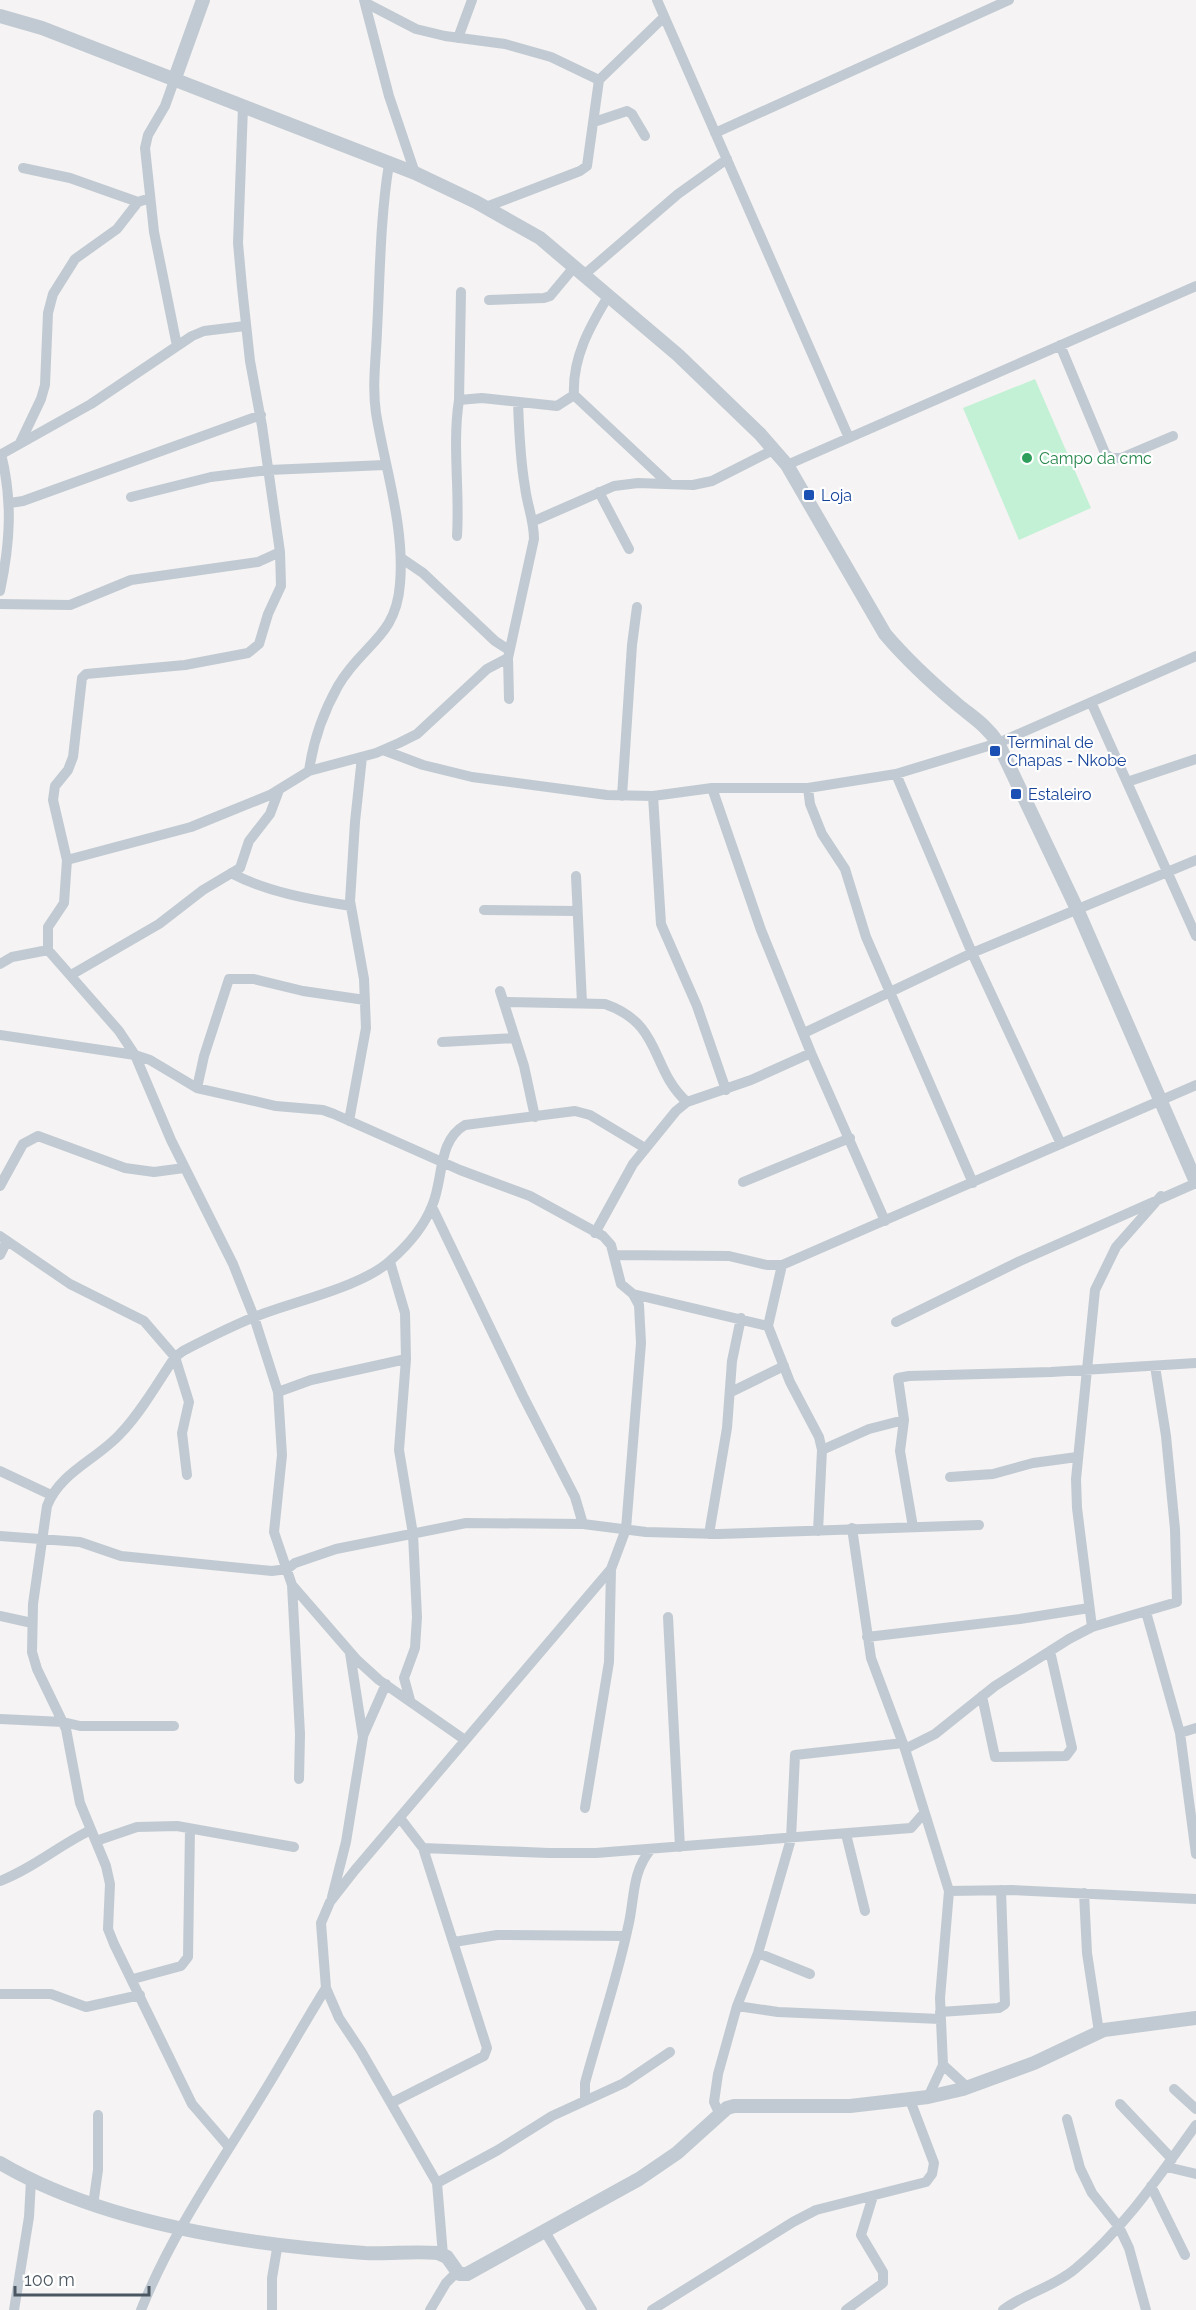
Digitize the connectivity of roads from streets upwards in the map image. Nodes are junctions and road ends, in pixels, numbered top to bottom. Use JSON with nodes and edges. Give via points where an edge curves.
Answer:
{"nodes":[{"id":1,"x":203,"y":0,"type":"edge"},
{"id":2,"x":472,"y":0,"type":"edge"},
{"id":3,"x":657,"y":0,"type":"edge"},
{"id":4,"x":1008,"y":0,"type":"edge"},
{"id":5,"x":365,"y":2,"type":"edge"},
{"id":6,"x":0,"y":16,"type":"edge"},
{"id":7,"x":664,"y":16,"type":"junction"},
{"id":8,"x":458,"y":38,"type":"junction"},
{"id":9,"x":175,"y":78,"type":"junction"},
{"id":10,"x":599,"y":80,"type":"junction"},
{"id":11,"x":243,"y":107,"type":"junction"},
{"id":12,"x":594,"y":122,"type":"junction"},
{"id":13,"x":715,"y":133,"type":"junction"},
{"id":14,"x":645,"y":135,"type":"dead end"},
{"id":15,"x":727,"y":159,"type":"junction"},
{"id":16,"x":389,"y":164,"type":"junction"},
{"id":17,"x":23,"y":168,"type":"dead end"},
{"id":18,"x":415,"y":173,"type":"junction"},
{"id":19,"x":143,"y":200,"type":"junction"},
{"id":20,"x":486,"y":207,"type":"junction"},
{"id":21,"x":580,"y":270,"type":"junction"},
{"id":22,"x":1196,"y":286,"type":"edge"},
{"id":23,"x":461,"y":292,"type":"dead end"},
{"id":24,"x":609,"y":295,"type":"junction"},
{"id":25,"x":489,"y":300,"type":"dead end"},
{"id":26,"x":245,"y":326,"type":"junction"},
{"id":27,"x":1060,"y":345,"type":"junction"},
{"id":28,"x":177,"y":346,"type":"junction"},
{"id":29,"x":574,"y":395,"type":"junction"},
{"id":30,"x":459,"y":400,"type":"junction"},
{"id":31,"x":518,"y":402,"type":"junction"},
{"id":32,"x":261,"y":415,"type":"junction"},
{"id":33,"x":1173,"y":436,"type":"dead end"},
{"id":34,"x":849,"y":438,"type":"junction"},
{"id":35,"x":20,"y":443,"type":"junction"},
{"id":36,"x":773,"y":450,"type":"junction"},
{"id":37,"x":1,"y":455,"type":"edge"},
{"id":38,"x":385,"y":465,"type":"junction"},
{"id":39,"x":787,"y":465,"type":"junction"},
{"id":40,"x":268,"y":470,"type":"junction"},
{"id":41,"x":669,"y":484,"type":"junction"},
{"id":42,"x":599,"y":492,"type":"junction"},
{"id":43,"x":130,"y":497,"type":"dead end"},
{"id":44,"x":10,"y":503,"type":"junction"},
{"id":45,"x":534,"y":521,"type":"junction"},
{"id":46,"x":457,"y":536,"type":"dead end"},
{"id":47,"x":629,"y":549,"type":"dead end"},
{"id":48,"x":280,"y":552,"type":"junction"},
{"id":49,"x":401,"y":558,"type":"junction"},
{"id":50,"x":0,"y":591,"type":"edge"},
{"id":51,"x":0,"y":604,"type":"edge"},
{"id":52,"x":637,"y":607,"type":"dead end"},
{"id":53,"x":509,"y":654,"type":"junction"},
{"id":54,"x":1196,"y":656,"type":"edge"},
{"id":55,"x":509,"y":699,"type":"dead end"},
{"id":56,"x":1091,"y":702,"type":"junction"},
{"id":57,"x":998,"y":743,"type":"junction"},
{"id":58,"x":383,"y":750,"type":"junction"},
{"id":59,"x":362,"y":757,"type":"junction"},
{"id":60,"x":1196,"y":759,"type":"edge"},
{"id":61,"x":309,"y":771,"type":"junction"},
{"id":62,"x":896,"y":774,"type":"junction"},
{"id":63,"x":1127,"y":782,"type":"junction"},
{"id":64,"x":712,"y":788,"type":"junction"},
{"id":65,"x":808,"y":788,"type":"junction"},
{"id":66,"x":279,"y":790,"type":"junction"},
{"id":67,"x":622,"y":796,"type":"junction"},
{"id":68,"x":653,"y":796,"type":"junction"},
{"id":69,"x":67,"y":860,"type":"junction"},
{"id":70,"x":1196,"y":860,"type":"edge"},
{"id":71,"x":1166,"y":870,"type":"junction"},
{"id":72,"x":231,"y":873,"type":"junction"},
{"id":73,"x":576,"y":876,"type":"dead end"},
{"id":74,"x":351,"y":906,"type":"junction"},
{"id":75,"x":1077,"y":909,"type":"junction"},
{"id":76,"x":484,"y":910,"type":"dead end"},
{"id":77,"x":576,"y":911,"type":"junction"},
{"id":78,"x":1196,"y":936,"type":"edge"},
{"id":79,"x":48,"y":950,"type":"junction"},
{"id":80,"x":972,"y":952,"type":"junction"},
{"id":81,"x":0,"y":964,"type":"edge"},
{"id":82,"x":71,"y":975,"type":"junction"},
{"id":83,"x":500,"y":991,"type":"dead end"},
{"id":84,"x":890,"y":992,"type":"junction"},
{"id":85,"x":365,"y":1000,"type":"junction"},
{"id":86,"x":504,"y":1002,"type":"junction"},
{"id":87,"x":582,"y":1003,"type":"junction"},
{"id":88,"x":804,"y":1033,"type":"junction"},
{"id":89,"x":0,"y":1035,"type":"edge"},
{"id":90,"x":515,"y":1038,"type":"junction"},
{"id":91,"x":442,"y":1042,"type":"dead end"},
{"id":92,"x":811,"y":1053,"type":"junction"},
{"id":93,"x":135,"y":1055,"type":"junction"},
{"id":94,"x":1196,"y":1085,"type":"edge"},
{"id":95,"x":197,"y":1088,"type":"junction"},
{"id":96,"x":726,"y":1090,"type":"junction"},
{"id":97,"x":1162,"y":1100,"type":"junction"},
{"id":98,"x":687,"y":1102,"type":"junction"},
{"id":99,"x":535,"y":1117,"type":"junction"},
{"id":100,"x":349,"y":1121,"type":"junction"},
{"id":101,"x":850,"y":1138,"type":"junction"},
{"id":102,"x":1061,"y":1144,"type":"junction"},
{"id":103,"x":645,"y":1148,"type":"junction"},
{"id":104,"x":443,"y":1161,"type":"junction"},
{"id":105,"x":1193,"y":1167,"type":"edge"},
{"id":106,"x":184,"y":1168,"type":"junction"},
{"id":107,"x":460,"y":1170,"type":"junction"},
{"id":108,"x":440,"y":1181,"type":"junction"},
{"id":109,"x":743,"y":1182,"type":"dead end"},
{"id":110,"x":973,"y":1183,"type":"junction"},
{"id":111,"x":1196,"y":1183,"type":"edge"},
{"id":112,"x":0,"y":1186,"type":"edge"},
{"id":113,"x":1161,"y":1196,"type":"junction"},
{"id":114,"x":432,"y":1207,"type":"junction"},
{"id":115,"x":885,"y":1221,"type":"junction"},
{"id":116,"x":595,"y":1233,"type":"junction"},
{"id":117,"x":3,"y":1238,"type":"edge"},
{"id":118,"x":0,"y":1255,"type":"edge"},
{"id":119,"x":614,"y":1255,"type":"junction"},
{"id":120,"x":390,"y":1262,"type":"junction"},
{"id":121,"x":782,"y":1265,"type":"junction"},
{"id":122,"x":633,"y":1294,"type":"junction"},
{"id":123,"x":254,"y":1317,"type":"junction"},
{"id":124,"x":741,"y":1318,"type":"junction"},
{"id":125,"x":896,"y":1322,"type":"dead end"},
{"id":126,"x":768,"y":1326,"type":"junction"},
{"id":127,"x":175,"y":1357,"type":"junction"},
{"id":128,"x":406,"y":1359,"type":"junction"},
{"id":129,"x":1196,"y":1363,"type":"edge"},
{"id":130,"x":784,"y":1366,"type":"junction"},
{"id":131,"x":1155,"y":1366,"type":"junction"},
{"id":132,"x":1086,"y":1369,"type":"junction"},
{"id":133,"x":278,"y":1392,"type":"junction"},
{"id":134,"x":731,"y":1392,"type":"junction"},
{"id":135,"x":904,"y":1420,"type":"junction"},
{"id":136,"x":822,"y":1450,"type":"junction"},
{"id":137,"x":1077,"y":1457,"type":"junction"},
{"id":138,"x":0,"y":1471,"type":"edge"},
{"id":139,"x":187,"y":1475,"type":"dead end"},
{"id":140,"x":950,"y":1477,"type":"dead end"},
{"id":141,"x":51,"y":1495,"type":"junction"},
{"id":142,"x":583,"y":1524,"type":"junction"},
{"id":143,"x":979,"y":1525,"type":"dead end"},
{"id":144,"x":913,"y":1527,"type":"junction"},
{"id":145,"x":852,"y":1528,"type":"junction"},
{"id":146,"x":626,"y":1529,"type":"junction"},
{"id":147,"x":818,"y":1531,"type":"junction"},
{"id":148,"x":412,"y":1534,"type":"junction"},
{"id":149,"x":709,"y":1534,"type":"junction"},
{"id":150,"x":0,"y":1536,"type":"edge"},
{"id":151,"x":44,"y":1538,"type":"junction"},
{"id":152,"x":287,"y":1569,"type":"junction"},
{"id":153,"x":611,"y":1569,"type":"junction"},
{"id":154,"x":292,"y":1585,"type":"junction"},
{"id":155,"x":1089,"y":1608,"type":"junction"},
{"id":156,"x":1146,"y":1612,"type":"junction"},
{"id":157,"x":0,"y":1616,"type":"edge"},
{"id":158,"x":669,"y":1617,"type":"dead end"},
{"id":159,"x":32,"y":1623,"type":"junction"},
{"id":160,"x":1092,"y":1627,"type":"junction"},
{"id":161,"x":867,"y":1637,"type":"junction"},
{"id":162,"x":1050,"y":1651,"type":"junction"},
{"id":163,"x":350,"y":1653,"type":"junction"},
{"id":164,"x":404,"y":1678,"type":"junction"},
{"id":165,"x":388,"y":1685,"type":"junction"},
{"id":166,"x":982,"y":1696,"type":"junction"},
{"id":167,"x":410,"y":1701,"type":"junction"},
{"id":168,"x":0,"y":1719,"type":"edge"},
{"id":169,"x":63,"y":1722,"type":"junction"},
{"id":170,"x":174,"y":1726,"type":"dead end"},
{"id":171,"x":1196,"y":1728,"type":"edge"},
{"id":172,"x":1180,"y":1733,"type":"junction"},
{"id":173,"x":363,"y":1737,"type":"junction"},
{"id":174,"x":465,"y":1740,"type":"junction"},
{"id":175,"x":904,"y":1746,"type":"junction"},
{"id":176,"x":299,"y":1779,"type":"dead end"},
{"id":177,"x":585,"y":1808,"type":"dead end"},
{"id":178,"x":924,"y":1813,"type":"junction"},
{"id":179,"x":400,"y":1818,"type":"junction"},
{"id":180,"x":190,"y":1829,"type":"junction"},
{"id":181,"x":91,"y":1830,"type":"junction"},
{"id":182,"x":846,"y":1834,"type":"junction"},
{"id":183,"x":791,"y":1839,"type":"junction"},
{"id":184,"x":96,"y":1841,"type":"junction"},
{"id":185,"x":294,"y":1847,"type":"dead end"},
{"id":186,"x":680,"y":1847,"type":"junction"},
{"id":187,"x":423,"y":1848,"type":"junction"},
{"id":188,"x":651,"y":1849,"type":"junction"},
{"id":189,"x":1196,"y":1854,"type":"edge"},
{"id":190,"x":0,"y":1881,"type":"edge"},
{"id":191,"x":1000,"y":1890,"type":"junction"},
{"id":192,"x":949,"y":1891,"type":"junction"},
{"id":193,"x":1084,"y":1893,"type":"junction"},
{"id":194,"x":1196,"y":1899,"type":"edge"},
{"id":195,"x":330,"y":1902,"type":"junction"},
{"id":196,"x":865,"y":1911,"type":"dead end"},
{"id":197,"x":626,"y":1936,"type":"junction"},
{"id":198,"x":454,"y":1942,"type":"junction"},
{"id":199,"x":758,"y":1953,"type":"junction"},
{"id":200,"x":810,"y":1974,"type":"dead end"},
{"id":201,"x":133,"y":1979,"type":"junction"},
{"id":202,"x":326,"y":1988,"type":"junction"},
{"id":203,"x":0,"y":1994,"type":"edge"},
{"id":204,"x":140,"y":1995,"type":"junction"},
{"id":205,"x":737,"y":2006,"type":"junction"},
{"id":206,"x":940,"y":2015,"type":"junction"},
{"id":207,"x":1196,"y":2018,"type":"edge"},
{"id":208,"x":1099,"y":2032,"type":"junction"},
{"id":209,"x":670,"y":2052,"type":"dead end"},
{"id":210,"x":943,"y":2065,"type":"junction"},
{"id":211,"x":967,"y":2087,"type":"junction"},
{"id":212,"x":1174,"y":2089,"type":"dead end"},
{"id":213,"x":928,"y":2097,"type":"junction"},
{"id":214,"x":585,"y":2098,"type":"junction"},
{"id":215,"x":910,"y":2100,"type":"junction"},
{"id":216,"x":391,"y":2103,"type":"junction"},
{"id":217,"x":1120,"y":2104,"type":"dead end"},
{"id":218,"x":1196,"y":2109,"type":"edge"},
{"id":219,"x":98,"y":2115,"type":"dead end"},
{"id":220,"x":720,"y":2115,"type":"junction"},
{"id":221,"x":1067,"y":2119,"type":"dead end"},
{"id":222,"x":1196,"y":2125,"type":"edge"},
{"id":223,"x":229,"y":2147,"type":"junction"},
{"id":224,"x":0,"y":2163,"type":"edge"},
{"id":225,"x":1169,"y":2163,"type":"junction"},
{"id":226,"x":1196,"y":2174,"type":"edge"},
{"id":227,"x":31,"y":2180,"type":"junction"},
{"id":228,"x":437,"y":2183,"type":"junction"},
{"id":229,"x":1151,"y":2187,"type":"junction"},
{"id":230,"x":873,"y":2196,"type":"junction"},
{"id":231,"x":93,"y":2205,"type":"junction"},
{"id":232,"x":1119,"y":2227,"type":"junction"},
{"id":233,"x":181,"y":2228,"type":"junction"},
{"id":234,"x":544,"y":2230,"type":"junction"},
{"id":235,"x":278,"y":2243,"type":"junction"},
{"id":236,"x":442,"y":2255,"type":"junction"},
{"id":237,"x":1185,"y":2255,"type":"dead end"},
{"id":238,"x":458,"y":2272,"type":"junction"},
{"id":239,"x":14,"y":2310,"type":"edge"},
{"id":240,"x":141,"y":2310,"type":"edge"},
{"id":241,"x":272,"y":2310,"type":"edge"},
{"id":242,"x":430,"y":2310,"type":"edge"},
{"id":243,"x":592,"y":2310,"type":"edge"},
{"id":244,"x":652,"y":2310,"type":"edge"},
{"id":245,"x":846,"y":2310,"type":"edge"},
{"id":246,"x":1003,"y":2310,"type":"edge"},
{"id":247,"x":1146,"y":2310,"type":"edge"}],
"edges":[{"from":1,"to":9,"type":"street"},
{"from":2,"to":8,"type":"street"},
{"from":3,"to":7,"type":"street"},
{"from":4,"to":13,"type":"street"},
{"from":5,"to":8,"type":"street","via":[[416,29]]},
{"from":5,"to":18,"type":"street","via":[[380,67]]},
{"from":6,"to":9,"type":"street"},
{"from":7,"to":10,"type":"street"},
{"from":7,"to":13,"type":"street"},
{"from":8,"to":10,"type":"street","via":[[505,44],[551,57]]},
{"from":9,"to":11,"type":"street"},
{"from":9,"to":19,"type":"street","via":[[146,141]]},
{"from":10,"to":12,"type":"street"},
{"from":11,"to":16,"type":"street"},
{"from":11,"to":26,"type":"street","via":[[238,243]]},
{"from":12,"to":14,"type":"street","via":[[627,111]]},
{"from":12,"to":20,"type":"street","via":[[584,168]]},
{"from":13,"to":15,"type":"street"},
{"from":15,"to":21,"type":"street"},
{"from":15,"to":34,"type":"street"},
{"from":16,"to":18,"type":"street"},
{"from":16,"to":38,"type":"street","via":[[374,391]]},
{"from":17,"to":19,"type":"street"},
{"from":18,"to":20,"type":"street"},
{"from":19,"to":28,"type":"street"},
{"from":19,"to":35,"type":"street","via":[[117,230],[75,259],[53,294],[48,313],[45,385]]},
{"from":20,"to":21,"type":"street","via":[[540,238]]},
{"from":21,"to":24,"type":"street"},
{"from":21,"to":25,"type":"street","via":[[544,298]]},
{"from":22,"to":27,"type":"street"},
{"from":23,"to":30,"type":"street"},
{"from":24,"to":29,"type":"street","via":[[580,352]]},
{"from":24,"to":36,"type":"street","via":[[740,413]]},
{"from":26,"to":28,"type":"street","via":[[204,331]]},
{"from":26,"to":32,"type":"street"},
{"from":27,"to":33,"type":"street","via":[[1105,453],[1111,458],[1121,458]]},
{"from":27,"to":34,"type":"street"},
{"from":28,"to":35,"type":"street","via":[[92,404]]},
{"from":29,"to":31,"type":"street","via":[[557,406]]},
{"from":29,"to":41,"type":"street"},
{"from":30,"to":31,"type":"street"},
{"from":30,"to":46,"type":"street","via":[[455,424]]},
{"from":31,"to":45,"type":"street","via":[[526,498]]},
{"from":32,"to":40,"type":"street"},
{"from":32,"to":44,"type":"street"},
{"from":34,"to":39,"type":"street"},
{"from":35,"to":37,"type":"street"},
{"from":36,"to":39,"type":"street"},
{"from":36,"to":41,"type":"street","via":[[712,482]]},
{"from":37,"to":44,"type":"street"},
{"from":38,"to":40,"type":"street"},
{"from":38,"to":49,"type":"street"},
{"from":39,"to":57,"type":"street","via":[[885,634],[905,657],[983,723]]},
{"from":40,"to":43,"type":"street","via":[[211,477]]},
{"from":40,"to":48,"type":"street"},
{"from":41,"to":42,"type":"street","via":[[627,483]]},
{"from":42,"to":45,"type":"street"},
{"from":42,"to":47,"type":"street"},
{"from":44,"to":50,"type":"street"},
{"from":45,"to":53,"type":"street","via":[[530,564]]},
{"from":48,"to":51,"type":"street","via":[[258,562],[131,580],[70,605]]},
{"from":48,"to":69,"type":"street","via":[[281,586],[259,644],[248,653],[185,665],[86,674],[82,678],[73,757],[55,786],[53,800]]},
{"from":49,"to":53,"type":"street","via":[[423,573]]},
{"from":49,"to":61,"type":"street","via":[[393,618],[339,685],[317,738]]},
{"from":52,"to":67,"type":"street"},
{"from":53,"to":55,"type":"street"},
{"from":53,"to":58,"type":"street","via":[[487,669],[417,735]]},
{"from":54,"to":56,"type":"street"},
{"from":56,"to":57,"type":"street"},
{"from":56,"to":63,"type":"street"},
{"from":57,"to":62,"type":"street"},
{"from":57,"to":75,"type":"street"},
{"from":58,"to":59,"type":"street"},
{"from":58,"to":67,"type":"street","via":[[472,777]]},
{"from":59,"to":61,"type":"street"},
{"from":59,"to":74,"type":"street","via":[[352,851]]},
{"from":60,"to":63,"type":"street"},
{"from":61,"to":66,"type":"street"},
{"from":62,"to":65,"type":"street"},
{"from":62,"to":80,"type":"street"},
{"from":63,"to":71,"type":"street"},
{"from":64,"to":65,"type":"street"},
{"from":64,"to":68,"type":"street"},
{"from":64,"to":88,"type":"street","via":[[761,930]]},
{"from":65,"to":84,"type":"street","via":[[822,834],[845,869],[866,937]]},
{"from":66,"to":69,"type":"street","via":[[191,827]]},
{"from":66,"to":72,"type":"street","via":[[270,814],[249,841],[240,868]]},
{"from":67,"to":68,"type":"street"},
{"from":68,"to":96,"type":"street","via":[[661,924],[697,1006]]},
{"from":69,"to":79,"type":"street","via":[[63,903],[48,927]]},
{"from":70,"to":71,"type":"street"},
{"from":71,"to":75,"type":"street"},
{"from":71,"to":78,"type":"street"},
{"from":72,"to":74,"type":"street","via":[[297,895]]},
{"from":72,"to":82,"type":"street","via":[[159,924]]},
{"from":73,"to":77,"type":"street"},
{"from":74,"to":85,"type":"street"},
{"from":75,"to":80,"type":"street"},
{"from":75,"to":97,"type":"street"},
{"from":76,"to":77,"type":"street"},
{"from":77,"to":87,"type":"street"},
{"from":79,"to":81,"type":"street","via":[[12,957]]},
{"from":79,"to":82,"type":"street"},
{"from":80,"to":84,"type":"street"},
{"from":80,"to":102,"type":"street"},
{"from":82,"to":93,"type":"street"},
{"from":83,"to":86,"type":"street"},
{"from":84,"to":88,"type":"street"},
{"from":84,"to":110,"type":"street"},
{"from":85,"to":95,"type":"street","via":[[254,979],[229,979]]},
{"from":85,"to":100,"type":"street","via":[[366,1028]]},
{"from":86,"to":87,"type":"street"},
{"from":86,"to":90,"type":"street"},
{"from":87,"to":98,"type":"street","via":[[615,1007],[649,1035],[668,1081]]},
{"from":88,"to":92,"type":"street"},
{"from":89,"to":93,"type":"street"},
{"from":90,"to":91,"type":"street"},
{"from":90,"to":99,"type":"street"},
{"from":92,"to":96,"type":"street"},
{"from":92,"to":101,"type":"street"},
{"from":93,"to":95,"type":"street"},
{"from":93,"to":106,"type":"street"},
{"from":94,"to":97,"type":"street"},
{"from":95,"to":100,"type":"street","via":[[276,1106],[323,1110]]},
{"from":96,"to":98,"type":"street"},
{"from":97,"to":102,"type":"street"},
{"from":97,"to":105,"type":"street"},
{"from":98,"to":103,"type":"street"},
{"from":99,"to":103,"type":"street","via":[[583,1112]]},
{"from":99,"to":104,"type":"street","via":[[465,1125],[451,1135]]},
{"from":100,"to":104,"type":"street"},
{"from":101,"to":109,"type":"street"},
{"from":101,"to":115,"type":"street"},
{"from":102,"to":110,"type":"street"},
{"from":103,"to":116,"type":"street","via":[[615,1193]]},
{"from":104,"to":107,"type":"street"},
{"from":104,"to":108,"type":"street"},
{"from":105,"to":111,"type":"street"},
{"from":106,"to":112,"type":"street","via":[[154,1172],[125,1168],[38,1136],[23,1144]]},
{"from":106,"to":123,"type":"street","via":[[233,1264]]},
{"from":107,"to":108,"type":"street"},
{"from":107,"to":116,"type":"street","via":[[537,1200]]},
{"from":108,"to":114,"type":"street"},
{"from":110,"to":115,"type":"street"},
{"from":111,"to":113,"type":"street"},
{"from":113,"to":125,"type":"street"},
{"from":113,"to":132,"type":"street","via":[[1116,1247],[1099,1278]]},
{"from":114,"to":120,"type":"street"},
{"from":114,"to":142,"type":"street","via":[[575,1497]]},
{"from":115,"to":121,"type":"street"},
{"from":116,"to":119,"type":"street","via":[[603,1236]]},
{"from":117,"to":118,"type":"street"},
{"from":117,"to":127,"type":"street","via":[[78,1288],[144,1321]]},
{"from":119,"to":121,"type":"street","via":[[729,1256]]},
{"from":119,"to":122,"type":"street","via":[[621,1284]]},
{"from":120,"to":123,"type":"street","via":[[362,1278]]},
{"from":120,"to":128,"type":"street","via":[[404,1303]]},
{"from":121,"to":126,"type":"street"},
{"from":122,"to":124,"type":"street"},
{"from":122,"to":146,"type":"street","via":[[639,1305],[641,1342]]},
{"from":123,"to":127,"type":"street"},
{"from":123,"to":133,"type":"street"},
{"from":124,"to":126,"type":"street"},
{"from":124,"to":134,"type":"street","via":[[732,1360]]},
{"from":126,"to":130,"type":"street"},
{"from":127,"to":139,"type":"street","via":[[189,1402],[182,1433]]},
{"from":127,"to":141,"type":"street","via":[[123,1431]]},
{"from":128,"to":133,"type":"street","via":[[311,1380]]},
{"from":128,"to":148,"type":"street","via":[[399,1450]]},
{"from":129,"to":131,"type":"street"},
{"from":130,"to":134,"type":"street"},
{"from":130,"to":136,"type":"street"},
{"from":131,"to":132,"type":"street"},
{"from":131,"to":156,"type":"street","via":[[1166,1436],[1179,1596],[1170,1606]]},
{"from":132,"to":135,"type":"street","via":[[902,1377],[897,1382]]},
{"from":132,"to":137,"type":"street"},
{"from":133,"to":152,"type":"street","via":[[282,1455],[273,1532]]},
{"from":134,"to":149,"type":"street"},
{"from":135,"to":136,"type":"street","via":[[869,1429]]},
{"from":135,"to":144,"type":"street","via":[[900,1451]]},
{"from":136,"to":147,"type":"street"},
{"from":137,"to":140,"type":"street"},
{"from":137,"to":155,"type":"street","via":[[1077,1508]]},
{"from":138,"to":141,"type":"street"},
{"from":141,"to":151,"type":"street"},
{"from":142,"to":146,"type":"street"},
{"from":142,"to":148,"type":"street","via":[[466,1523]]},
{"from":143,"to":144,"type":"street"},
{"from":144,"to":145,"type":"street"},
{"from":145,"to":147,"type":"street"},
{"from":145,"to":161,"type":"street"},
{"from":146,"to":149,"type":"street"},
{"from":146,"to":153,"type":"street"},
{"from":147,"to":149,"type":"street"},
{"from":148,"to":152,"type":"street","via":[[336,1549]]},
{"from":148,"to":164,"type":"street","via":[[417,1627],[415,1648]]},
{"from":150,"to":151,"type":"street"},
{"from":151,"to":152,"type":"street","via":[[80,1542],[121,1556],[264,1571]]},
{"from":151,"to":159,"type":"street"},
{"from":152,"to":154,"type":"street"},
{"from":153,"to":174,"type":"street"},
{"from":153,"to":177,"type":"street","via":[[609,1662]]},
{"from":154,"to":163,"type":"street"},
{"from":154,"to":176,"type":"street"},
{"from":155,"to":160,"type":"street"},
{"from":155,"to":161,"type":"street"},
{"from":156,"to":160,"type":"street"},
{"from":156,"to":172,"type":"street"},
{"from":157,"to":159,"type":"street"},
{"from":158,"to":186,"type":"street"},
{"from":159,"to":169,"type":"street","via":[[32,1652],[37,1670]]},
{"from":160,"to":162,"type":"street"},
{"from":161,"to":175,"type":"street"},
{"from":162,"to":166,"type":"street"},
{"from":162,"to":166,"type":"street","via":[[1072,1748],[1066,1756],[995,1757]]},
{"from":163,"to":165,"type":"street"},
{"from":163,"to":173,"type":"street"},
{"from":164,"to":165,"type":"street"},
{"from":164,"to":167,"type":"street"},
{"from":165,"to":167,"type":"street"},
{"from":165,"to":173,"type":"street"},
{"from":166,"to":175,"type":"street","via":[[935,1734]]},
{"from":167,"to":174,"type":"street"},
{"from":168,"to":169,"type":"street"},
{"from":169,"to":170,"type":"street","via":[[80,1726]]},
{"from":169,"to":181,"type":"street","via":[[80,1803]]},
{"from":171,"to":172,"type":"street"},
{"from":172,"to":189,"type":"street"},
{"from":173,"to":195,"type":"street","via":[[346,1842]]},
{"from":174,"to":179,"type":"street"},
{"from":175,"to":178,"type":"street"},
{"from":175,"to":183,"type":"street","via":[[795,1755]]},
{"from":178,"to":182,"type":"street","via":[[911,1828]]},
{"from":178,"to":192,"type":"street"},
{"from":179,"to":187,"type":"street"},
{"from":179,"to":195,"type":"street"},
{"from":180,"to":184,"type":"street","via":[[137,1827]]},
{"from":180,"to":185,"type":"street"},
{"from":180,"to":201,"type":"street","via":[[188,1957],[181,1966]]},
{"from":181,"to":184,"type":"street"},
{"from":181,"to":190,"type":"street","via":[[69,1840],[28,1870]]},
{"from":182,"to":183,"type":"street"},
{"from":182,"to":196,"type":"street"},
{"from":183,"to":186,"type":"street"},
{"from":183,"to":199,"type":"street"},
{"from":184,"to":201,"type":"street","via":[[110,1884],[108,1929]]},
{"from":186,"to":188,"type":"street"},
{"from":187,"to":188,"type":"street","via":[[549,1853]]},
{"from":187,"to":198,"type":"street"},
{"from":188,"to":197,"type":"street","via":[[635,1877]]},
{"from":191,"to":192,"type":"street"},
{"from":191,"to":193,"type":"street"},
{"from":191,"to":206,"type":"street","via":[[1005,2004]]},
{"from":192,"to":206,"type":"street"},
{"from":193,"to":194,"type":"street"},
{"from":193,"to":208,"type":"street","via":[[1087,1953]]},
{"from":195,"to":202,"type":"street","via":[[321,1923]]},
{"from":197,"to":198,"type":"street","via":[[497,1935]]},
{"from":197,"to":214,"type":"street","via":[[585,2083]]},
{"from":198,"to":216,"type":"street","via":[[486,2053]]},
{"from":199,"to":200,"type":"street"},
{"from":199,"to":205,"type":"street"},
{"from":201,"to":204,"type":"street"},
{"from":202,"to":216,"type":"street","via":[[339,2018]]},
{"from":202,"to":223,"type":"street"},
{"from":203,"to":204,"type":"street","via":[[51,1995],[86,2007]]},
{"from":204,"to":223,"type":"street","via":[[192,2104]]},
{"from":205,"to":206,"type":"street","via":[[778,2012]]},
{"from":205,"to":220,"type":"street","via":[[714,2093]]},
{"from":206,"to":210,"type":"street"},
{"from":207,"to":208,"type":"street"},
{"from":208,"to":211,"type":"street","via":[[1034,2063]]},
{"from":209,"to":214,"type":"street","via":[[624,2083]]},
{"from":210,"to":211,"type":"street"},
{"from":210,"to":213,"type":"street"},
{"from":211,"to":213,"type":"street"},
{"from":212,"to":218,"type":"street"},
{"from":213,"to":215,"type":"street"},
{"from":214,"to":228,"type":"street"},
{"from":215,"to":220,"type":"street","via":[[850,2106],[734,2106]]},
{"from":215,"to":230,"type":"street","via":[[932,2156],[932,2174],[926,2182]]},
{"from":216,"to":228,"type":"street"},
{"from":217,"to":225,"type":"street"},
{"from":219,"to":231,"type":"street","via":[[98,2170]]},
{"from":220,"to":234,"type":"street","via":[[677,2153],[639,2179]]},
{"from":221,"to":232,"type":"street","via":[[1080,2168],[1092,2193]]},
{"from":222,"to":225,"type":"street"},
{"from":223,"to":233,"type":"street"},
{"from":224,"to":227,"type":"street"},
{"from":225,"to":226,"type":"street"},
{"from":225,"to":229,"type":"street"},
{"from":227,"to":231,"type":"street"},
{"from":227,"to":239,"type":"street"},
{"from":228,"to":236,"type":"street"},
{"from":229,"to":232,"type":"street"},
{"from":229,"to":237,"type":"street"},
{"from":230,"to":244,"type":"street","via":[[816,2210]]},
{"from":230,"to":245,"type":"street","via":[[861,2235],[883,2272],[882,2283]]},
{"from":231,"to":233,"type":"street"},
{"from":232,"to":246,"type":"street","via":[[1074,2271]]},
{"from":232,"to":247,"type":"street","via":[[1129,2248]]},
{"from":233,"to":235,"type":"street"},
{"from":233,"to":240,"type":"street"},
{"from":234,"to":238,"type":"street","via":[[471,2273]]},
{"from":234,"to":243,"type":"street"},
{"from":235,"to":236,"type":"street","via":[[366,2253]]},
{"from":235,"to":241,"type":"street"},
{"from":236,"to":238,"type":"street"},
{"from":238,"to":242,"type":"street","via":[[446,2283]]}]}
